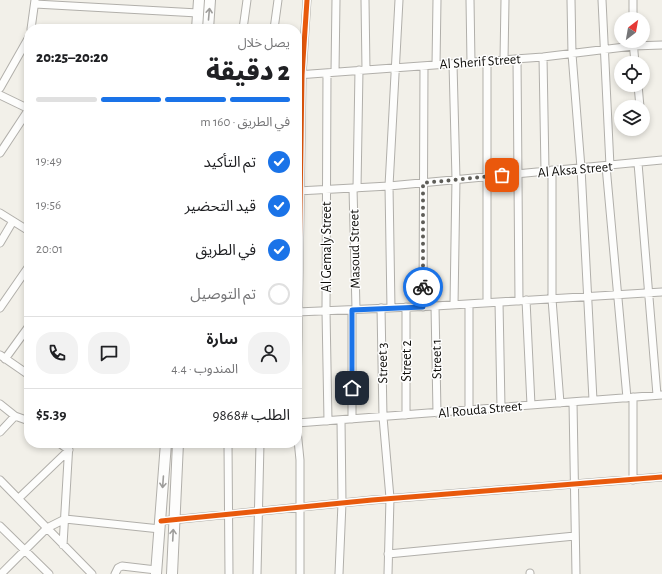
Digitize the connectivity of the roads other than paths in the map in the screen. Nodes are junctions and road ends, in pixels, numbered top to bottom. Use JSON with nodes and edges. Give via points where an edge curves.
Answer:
{"nodes":[{"id":1,"x":199,"y":0,"type":"edge"},
{"id":2,"x":210,"y":0,"type":"edge"},
{"id":3,"x":248,"y":0,"type":"edge"},
{"id":4,"x":278,"y":0,"type":"edge"},
{"id":5,"x":307,"y":0,"type":"edge"},
{"id":6,"x":336,"y":0,"type":"edge"},
{"id":7,"x":365,"y":0,"type":"edge"},
{"id":8,"x":399,"y":0,"type":"edge"},
{"id":9,"x":437,"y":0,"type":"edge"},
{"id":10,"x":470,"y":0,"type":"edge"},
{"id":11,"x":504,"y":0,"type":"edge"},
{"id":12,"x":571,"y":0,"type":"edge"},
{"id":13,"x":602,"y":0,"type":"edge"},
{"id":14,"x":633,"y":0,"type":"edge"},
{"id":15,"x":35,"y":2,"type":"edge"},
{"id":16,"x":633,"y":12,"type":"edge"},
{"id":17,"x":198,"y":13,"type":"junction"},
{"id":18,"x":32,"y":24,"type":"edge"},
{"id":19,"x":197,"y":24,"type":"edge"},
{"id":20,"x":208,"y":24,"type":"edge"},
{"id":21,"x":244,"y":24,"type":"edge"},
{"id":22,"x":275,"y":24,"type":"edge"},
{"id":23,"x":650,"y":45,"type":"edge"},
{"id":24,"x":662,"y":45,"type":"edge"},
{"id":25,"x":24,"y":46,"type":"edge"},
{"id":26,"x":614,"y":48,"type":"edge"},
{"id":27,"x":605,"y":50,"type":"junction"},
{"id":28,"x":302,"y":54,"type":"edge"},
{"id":29,"x":572,"y":54,"type":"junction"},
{"id":30,"x":543,"y":57,"type":"junction"},
{"id":31,"x":517,"y":59,"type":"junction"},
{"id":32,"x":504,"y":60,"type":"junction"},
{"id":33,"x":486,"y":61,"type":"junction"},
{"id":34,"x":471,"y":62,"type":"junction"},
{"id":35,"x":453,"y":64,"type":"junction"},
{"id":36,"x":436,"y":65,"type":"junction"},
{"id":37,"x":424,"y":66,"type":"junction"},
{"id":38,"x":395,"y":68,"type":"junction"},
{"id":39,"x":362,"y":70,"type":"junction"},
{"id":40,"x":335,"y":72,"type":"junction"},
{"id":41,"x":327,"y":73,"type":"junction"},
{"id":42,"x":302,"y":75,"type":"edge"},
{"id":43,"x":0,"y":88,"type":"edge"},
{"id":44,"x":0,"y":95,"type":"edge"},
{"id":45,"x":24,"y":107,"type":"edge"},
{"id":46,"x":24,"y":117,"type":"edge"},
{"id":47,"x":0,"y":153,"type":"edge"},
{"id":48,"x":662,"y":160,"type":"edge"},
{"id":49,"x":638,"y":163,"type":"junction"},
{"id":50,"x":608,"y":166,"type":"junction"},
{"id":51,"x":581,"y":168,"type":"junction"},
{"id":52,"x":548,"y":171,"type":"junction"},
{"id":53,"x":517,"y":174,"type":"junction"},
{"id":54,"x":487,"y":176,"type":"junction"},
{"id":55,"x":456,"y":179,"type":"junction"},
{"id":56,"x":423,"y":183,"type":"junction"},
{"id":57,"x":389,"y":186,"type":"junction"},
{"id":58,"x":355,"y":188,"type":"junction"},
{"id":59,"x":326,"y":190,"type":"junction"},
{"id":60,"x":302,"y":191,"type":"edge"},
{"id":61,"x":0,"y":213,"type":"edge"},
{"id":62,"x":13,"y":221,"type":"junction"},
{"id":63,"x":24,"y":229,"type":"edge"},
{"id":64,"x":0,"y":243,"type":"edge"},
{"id":65,"x":24,"y":275,"type":"edge"},
{"id":66,"x":649,"y":292,"type":"junction"},
{"id":67,"x":662,"y":292,"type":"edge"},
{"id":68,"x":617,"y":294,"type":"junction"},
{"id":69,"x":588,"y":296,"type":"junction"},
{"id":70,"x":552,"y":299,"type":"junction"},
{"id":71,"x":523,"y":301,"type":"junction"},
{"id":72,"x":499,"y":302,"type":"junction"},
{"id":73,"x":487,"y":303,"type":"junction"},
{"id":74,"x":469,"y":304,"type":"junction"},
{"id":75,"x":454,"y":305,"type":"junction"},
{"id":76,"x":434,"y":306,"type":"junction"},
{"id":77,"x":406,"y":307,"type":"junction"},
{"id":78,"x":423,"y":307,"type":"junction"},
{"id":79,"x":0,"y":308,"type":"edge"},
{"id":80,"x":381,"y":308,"type":"junction"},
{"id":81,"x":391,"y":308,"type":"junction"},
{"id":82,"x":354,"y":310,"type":"junction"},
{"id":83,"x":326,"y":311,"type":"junction"},
{"id":84,"x":302,"y":312,"type":"edge"},
{"id":85,"x":24,"y":332,"type":"edge"},
{"id":86,"x":2,"y":357,"type":"edge"},
{"id":87,"x":24,"y":372,"type":"edge"},
{"id":88,"x":660,"y":395,"type":"edge"},
{"id":89,"x":630,"y":397,"type":"junction"},
{"id":90,"x":593,"y":400,"type":"junction"},
{"id":91,"x":573,"y":402,"type":"junction"},
{"id":92,"x":560,"y":403,"type":"junction"},
{"id":93,"x":0,"y":404,"type":"edge"},
{"id":94,"x":531,"y":405,"type":"junction"},
{"id":95,"x":501,"y":407,"type":"junction"},
{"id":96,"x":469,"y":410,"type":"junction"},
{"id":97,"x":437,"y":412,"type":"junction"},
{"id":98,"x":406,"y":415,"type":"junction"},
{"id":99,"x":15,"y":416,"type":"junction"},
{"id":100,"x":383,"y":417,"type":"junction"},
{"id":101,"x":24,"y":419,"type":"edge"},
{"id":102,"x":352,"y":419,"type":"junction"},
{"id":103,"x":341,"y":420,"type":"junction"},
{"id":104,"x":328,"y":421,"type":"junction"},
{"id":105,"x":302,"y":424,"type":"edge"},
{"id":106,"x":0,"y":432,"type":"edge"},
{"id":107,"x":68,"y":448,"type":"edge"},
{"id":108,"x":69,"y":448,"type":"edge"},
{"id":109,"x":166,"y":448,"type":"edge"},
{"id":110,"x":178,"y":448,"type":"edge"},
{"id":111,"x":228,"y":448,"type":"edge"},
{"id":112,"x":260,"y":448,"type":"edge"},
{"id":113,"x":299,"y":448,"type":"edge"},
{"id":114,"x":662,"y":477,"type":"edge"},
{"id":115,"x":0,"y":480,"type":"edge"},
{"id":116,"x":633,"y":480,"type":"junction"},
{"id":117,"x":574,"y":484,"type":"junction"},
{"id":118,"x":19,"y":498,"type":"junction"},
{"id":119,"x":390,"y":498,"type":"junction"},
{"id":120,"x":342,"y":503,"type":"junction"},
{"id":121,"x":301,"y":507,"type":"junction"},
{"id":122,"x":258,"y":511,"type":"junction"},
{"id":123,"x":228,"y":515,"type":"junction"},
{"id":124,"x":65,"y":519,"type":"junction"},
{"id":125,"x":174,"y":520,"type":"junction"},
{"id":126,"x":160,"y":525,"type":"junction"},
{"id":127,"x":0,"y":526,"type":"edge"},
{"id":128,"x":47,"y":528,"type":"junction"},
{"id":129,"x":575,"y":536,"type":"junction"},
{"id":130,"x":63,"y":545,"type":"junction"},
{"id":131,"x":25,"y":550,"type":"junction"},
{"id":132,"x":388,"y":554,"type":"junction"},
{"id":133,"x":156,"y":572,"type":"edge"},
{"id":134,"x":1,"y":574,"type":"edge"},
{"id":135,"x":48,"y":574,"type":"edge"},
{"id":136,"x":92,"y":574,"type":"edge"},
{"id":137,"x":115,"y":574,"type":"edge"},
{"id":138,"x":172,"y":574,"type":"edge"},
{"id":139,"x":229,"y":574,"type":"edge"},
{"id":140,"x":257,"y":574,"type":"edge"},
{"id":141,"x":300,"y":574,"type":"edge"},
{"id":142,"x":339,"y":574,"type":"edge"},
{"id":143,"x":388,"y":574,"type":"edge"},
{"id":144,"x":576,"y":574,"type":"edge"}],
"edges":[{"from":1,"to":17,"type":"street"},
{"from":20,"to":2,"type":"street","one_way":true},
{"from":3,"to":21,"type":"street"},
{"from":4,"to":22,"type":"street"},
{"from":5,"to":28,"type":"street"},
{"from":6,"to":40,"type":"street"},
{"from":7,"to":39,"type":"street","name":"Masoud Street"},
{"from":8,"to":38,"type":"street"},
{"from":9,"to":36,"type":"street"},
{"from":10,"to":34,"type":"street"},
{"from":11,"to":32,"type":"street"},
{"from":12,"to":29,"type":"street"},
{"from":13,"to":27,"type":"street"},
{"from":14,"to":16,"type":"street"},
{"from":15,"to":17,"type":"street"},
{"from":15,"to":18,"type":"street"},
{"from":17,"to":19,"type":"street"},
{"from":23,"to":24,"type":"street","name":"Al Sherif Street"},
{"from":25,"to":43,"type":"street"},
{"from":26,"to":27,"type":"street","name":"Al Sherif Street"},
{"from":27,"to":29,"type":"street","name":"Al Sherif Street"},
{"from":27,"to":50,"type":"street"},
{"from":29,"to":30,"type":"street","name":"Al Sherif Street"},
{"from":29,"to":51,"type":"street"},
{"from":30,"to":31,"type":"street","name":"Al Sherif Street"},
{"from":30,"to":52,"type":"street"},
{"from":31,"to":32,"type":"street","name":"Al Sherif Street"},
{"from":31,"to":53,"type":"street"},
{"from":32,"to":33,"type":"street","name":"Al Sherif Street"},
{"from":33,"to":34,"type":"street","name":"Al Sherif Street"},
{"from":33,"to":54,"type":"street"},
{"from":34,"to":35,"type":"street","name":"Al Sherif Street"},
{"from":35,"to":36,"type":"street","name":"Al Sherif Street"},
{"from":35,"to":55,"type":"street"},
{"from":36,"to":37,"type":"street","name":"Al Sherif Street"},
{"from":37,"to":38,"type":"street","name":"Al Sherif Street"},
{"from":37,"to":56,"type":"street"},
{"from":38,"to":39,"type":"street","name":"Al Sherif Street"},
{"from":38,"to":57,"type":"street"},
{"from":39,"to":40,"type":"street","name":"Al Sherif Street"},
{"from":39,"to":58,"type":"street","name":"Masoud Street"},
{"from":40,"to":41,"type":"street","name":"Al Sherif Street"},
{"from":41,"to":42,"type":"street","name":"Al Sherif Street"},
{"from":41,"to":59,"type":"street","name":"Al Gemaly Street"},
{"from":44,"to":45,"type":"street"},
{"from":46,"to":47,"type":"street"},
{"from":48,"to":49,"type":"street","name":"Al Aksa Street"},
{"from":49,"to":50,"type":"street","name":"Al Aksa Street"},
{"from":49,"to":66,"type":"street"},
{"from":50,"to":51,"type":"street","name":"Al Aksa Street"},
{"from":50,"to":68,"type":"street"},
{"from":51,"to":52,"type":"street","name":"Al Aksa Street"},
{"from":51,"to":69,"type":"street"},
{"from":52,"to":53,"type":"street","name":"Al Aksa Street"},
{"from":52,"to":70,"type":"street"},
{"from":53,"to":54,"type":"street","name":"Al Aksa Street"},
{"from":53,"to":71,"type":"street"},
{"from":54,"to":55,"type":"street","name":"Al Aksa Street"},
{"from":54,"to":73,"type":"street"},
{"from":55,"to":56,"type":"street","name":"Al Aksa Street"},
{"from":55,"to":75,"type":"street"},
{"from":56,"to":57,"type":"street","name":"Al Aksa Street"},
{"from":56,"to":78,"type":"street"},
{"from":57,"to":58,"type":"street","name":"Al Aksa Street"},
{"from":57,"to":81,"type":"street"},
{"from":58,"to":59,"type":"street","name":"Al Aksa Street"},
{"from":58,"to":82,"type":"street","name":"Masoud Street"},
{"from":59,"to":60,"type":"street","name":"Al Aksa Street"},
{"from":59,"to":83,"type":"street","name":"Al Gemaly Street"},
{"from":61,"to":62,"type":"street"},
{"from":62,"to":63,"type":"street"},
{"from":62,"to":64,"type":"street"},
{"from":65,"to":79,"type":"street"},
{"from":66,"to":67,"type":"street"},
{"from":66,"to":68,"type":"street"},
{"from":66,"to":88,"type":"street"},
{"from":68,"to":69,"type":"street"},
{"from":68,"to":89,"type":"street"},
{"from":69,"to":70,"type":"street"},
{"from":69,"to":90,"type":"street"},
{"from":70,"to":71,"type":"street"},
{"from":70,"to":92,"type":"street"},
{"from":71,"to":72,"type":"street"},
{"from":71,"to":94,"type":"street"},
{"from":72,"to":73,"type":"street"},
{"from":72,"to":95,"type":"street"},
{"from":73,"to":74,"type":"street"},
{"from":74,"to":75,"type":"street"},
{"from":74,"to":96,"type":"street"},
{"from":75,"to":76,"type":"street"},
{"from":76,"to":78,"type":"street"},
{"from":76,"to":97,"type":"street","name":"Street 1"},
{"from":77,"to":78,"type":"street"},
{"from":77,"to":81,"type":"street"},
{"from":77,"to":98,"type":"street","name":"Street 2"},
{"from":80,"to":81,"type":"street"},
{"from":80,"to":82,"type":"street"},
{"from":80,"to":100,"type":"street","name":"Street 3"},
{"from":82,"to":83,"type":"street"},
{"from":82,"to":102,"type":"street","name":"Masoud Street"},
{"from":83,"to":84,"type":"street"},
{"from":83,"to":104,"type":"street","name":"Al Gemaly Street"},
{"from":85,"to":86,"type":"street"},
{"from":86,"to":87,"type":"street"},
{"from":88,"to":89,"type":"street","name":"Al Rouda Street"},
{"from":89,"to":90,"type":"street","name":"Al Rouda Street"},
{"from":89,"to":116,"type":"street"},
{"from":90,"to":91,"type":"street","name":"Al Rouda Street"},
{"from":91,"to":92,"type":"street","name":"Al Rouda Street"},
{"from":91,"to":117,"type":"street"},
{"from":92,"to":94,"type":"street","name":"Al Rouda Street"},
{"from":93,"to":99,"type":"street"},
{"from":94,"to":95,"type":"street","name":"Al Rouda Street"},
{"from":95,"to":96,"type":"street","name":"Al Rouda Street"},
{"from":96,"to":97,"type":"street","name":"Al Rouda Street"},
{"from":97,"to":98,"type":"street","name":"Al Rouda Street"},
{"from":98,"to":100,"type":"street","name":"Al Rouda Street"},
{"from":99,"to":101,"type":"street"},
{"from":99,"to":106,"type":"street"},
{"from":100,"to":102,"type":"street","name":"Al Rouda Street"},
{"from":100,"to":119,"type":"street","name":"Street 3"},
{"from":102,"to":103,"type":"street","name":"Al Rouda Street"},
{"from":103,"to":104,"type":"street","name":"Al Rouda Street"},
{"from":103,"to":120,"type":"street"},
{"from":104,"to":105,"type":"street","name":"Al Rouda Street"},
{"from":107,"to":118,"type":"street"},
{"from":108,"to":124,"type":"street"},
{"from":109,"to":126,"type":"street","one_way":true},
{"from":110,"to":125,"type":"street"},
{"from":111,"to":123,"type":"street"},
{"from":112,"to":122,"type":"street"},
{"from":113,"to":121,"type":"street"},
{"from":114,"to":116,"type":"street"},
{"from":115,"to":118,"type":"street"},
{"from":116,"to":117,"type":"street"},
{"from":117,"to":119,"type":"street"},
{"from":117,"to":129,"type":"street"},
{"from":118,"to":128,"type":"street"},
{"from":119,"to":120,"type":"street"},
{"from":119,"to":132,"type":"street","name":"Street 3"},
{"from":120,"to":121,"type":"street"},
{"from":120,"to":142,"type":"street"},
{"from":121,"to":122,"type":"street"},
{"from":121,"to":141,"type":"street"},
{"from":122,"to":123,"type":"street"},
{"from":122,"to":140,"type":"street"},
{"from":123,"to":125,"type":"street"},
{"from":123,"to":139,"type":"street"},
{"from":124,"to":126,"type":"street"},
{"from":124,"to":128,"type":"street"},
{"from":124,"to":130,"type":"street"},
{"from":125,"to":126,"type":"street"},
{"from":138,"to":125,"type":"street","one_way":true},
{"from":126,"to":133,"type":"street"},
{"from":127,"to":131,"type":"street"},
{"from":128,"to":130,"type":"street"},
{"from":128,"to":131,"type":"street"},
{"from":129,"to":132,"type":"street"},
{"from":129,"to":144,"type":"street"},
{"from":130,"to":136,"type":"street"},
{"from":131,"to":134,"type":"street"},
{"from":131,"to":135,"type":"street"},
{"from":132,"to":143,"type":"street","name":"Street 3"},
{"from":133,"to":137,"type":"street","via":[[122,566]]}]}
